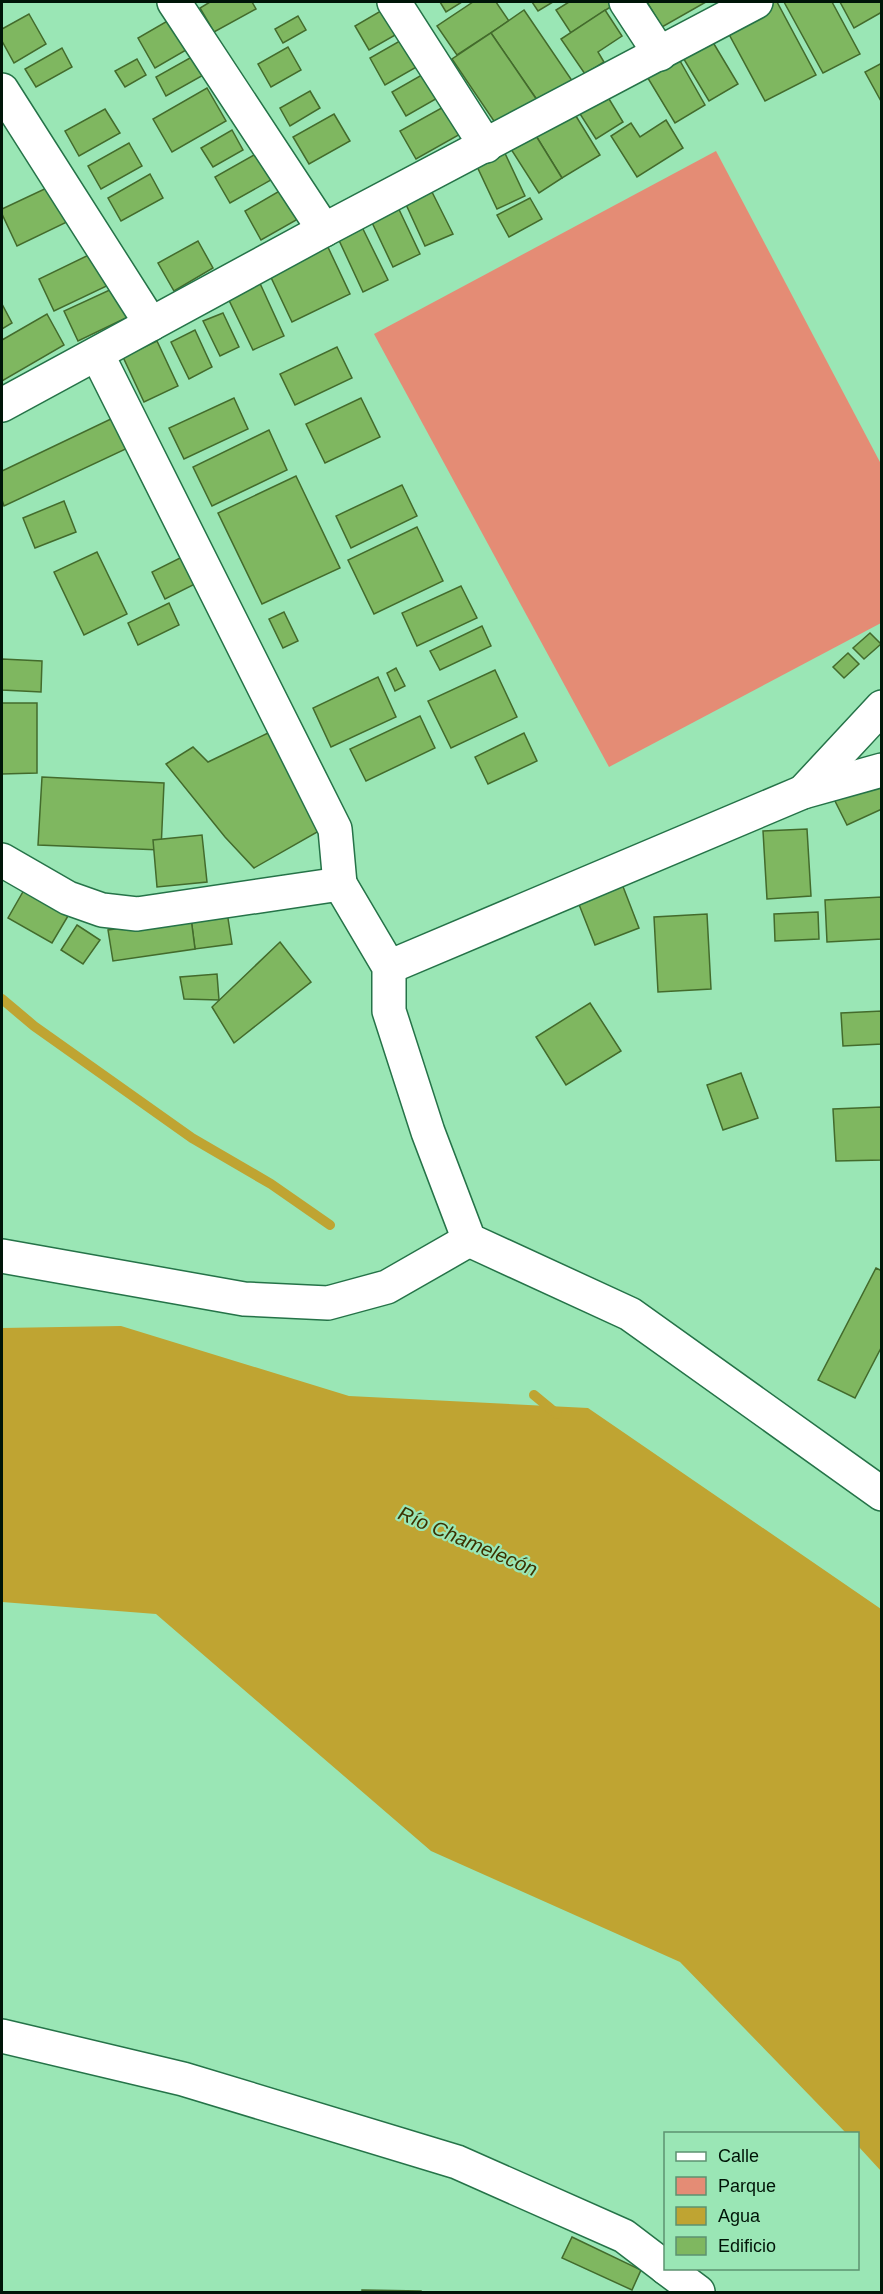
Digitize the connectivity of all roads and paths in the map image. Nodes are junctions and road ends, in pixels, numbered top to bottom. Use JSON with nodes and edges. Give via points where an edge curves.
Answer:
{"nodes":[{"id":1,"x":174,"y":2,"type":"edge"},
{"id":2,"x":394,"y":2,"type":"edge"},
{"id":3,"x":626,"y":2,"type":"edge"},
{"id":4,"x":756,"y":2,"type":"edge"},
{"id":5,"x":660,"y":54,"type":"junction"},
{"id":6,"x":2,"y":90,"type":"edge"},
{"id":7,"x":486,"y":146,"type":"junction"},
{"id":8,"x":324,"y":230,"type":"junction"},
{"id":9,"x":151,"y":324,"type":"junction"},
{"id":10,"x":97,"y":354,"type":"junction"},
{"id":11,"x":2,"y":405,"type":"edge"},
{"id":12,"x":882,"y":707,"type":"edge"},
{"id":13,"x":882,"y":770,"type":"edge"},
{"id":14,"x":803,"y":792,"type":"junction"},
{"id":15,"x":2,"y":860,"type":"edge"},
{"id":16,"x":340,"y":884,"type":"junction"},
{"id":17,"x":389,"y":967,"type":"junction"},
{"id":18,"x":469,"y":1240,"type":"junction"},
{"id":19,"x":2,"y":1256,"type":"edge"},
{"id":20,"x":882,"y":1494,"type":"edge"},
{"id":21,"x":2,"y":2036,"type":"edge"},
{"id":22,"x":664,"y":2266,"type":"edge"},
{"id":23,"x":669,"y":2270,"type":"edge"},
{"id":24,"x":698,"y":2292,"type":"edge"}],
"edges":[{"from":1,"to":8,"type":"street"},
{"from":2,"to":7,"type":"street"},
{"from":3,"to":5,"type":"street"},
{"from":4,"to":5,"type":"street"},
{"from":5,"to":7,"type":"street"},
{"from":6,"to":9,"type":"street"},
{"from":7,"to":8,"type":"street"},
{"from":8,"to":9,"type":"street"},
{"from":9,"to":10,"type":"street"},
{"from":10,"to":11,"type":"street"},
{"from":10,"to":16,"type":"street","via":[[335,828]]},
{"from":12,"to":14,"type":"street"},
{"from":13,"to":14,"type":"street"},
{"from":14,"to":17,"type":"street"},
{"from":15,"to":16,"type":"street","via":[[68,898],[102,910],[137,914]]},
{"from":16,"to":17,"type":"street"},
{"from":17,"to":18,"type":"street","via":[[389,1011],[428,1132]]},
{"from":18,"to":19,"type":"street","via":[[387,1287],[328,1303],[244,1299]]},
{"from":18,"to":20,"type":"street","via":[[630,1314]]},
{"from":21,"to":22,"type":"street","via":[[183,2079],[457,2162],[624,2236]]},
{"from":23,"to":24,"type":"street"}]}
